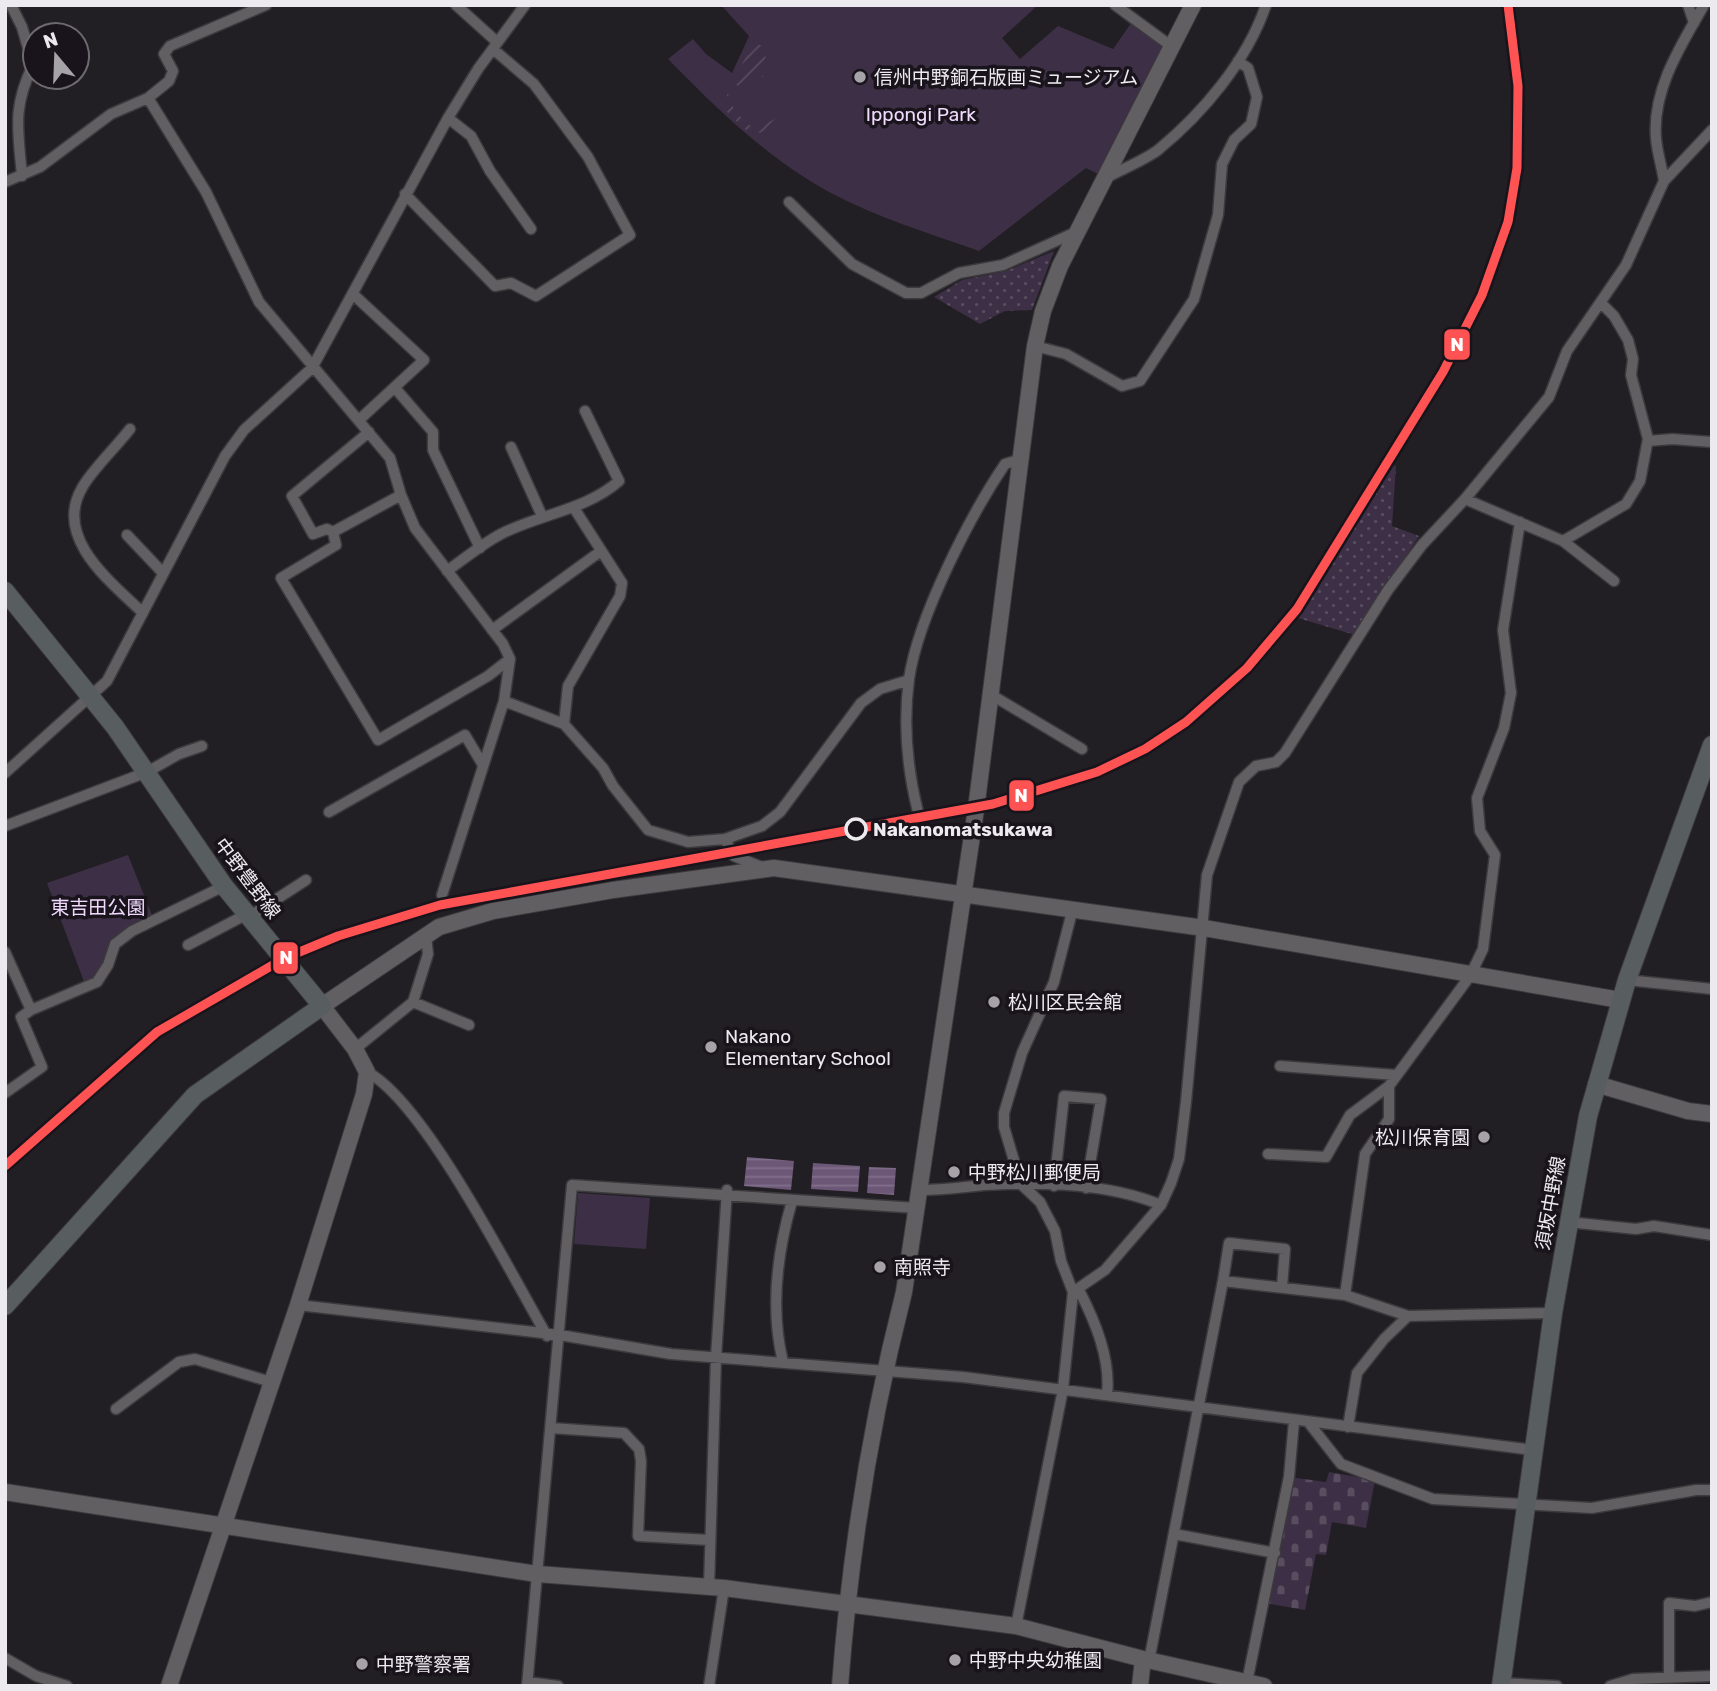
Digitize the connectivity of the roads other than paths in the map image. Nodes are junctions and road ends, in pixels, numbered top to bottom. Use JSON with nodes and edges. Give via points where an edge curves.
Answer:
{"nodes":[{"id":1,"x":11,"y":5,"type":"edge"},
{"id":2,"x":266,"y":5,"type":"edge"},
{"id":3,"x":456,"y":5,"type":"edge"},
{"id":4,"x":525,"y":5,"type":"edge"},
{"id":5,"x":1115,"y":5,"type":"edge"},
{"id":6,"x":1193,"y":5,"type":"edge"},
{"id":7,"x":1266,"y":5,"type":"edge"},
{"id":8,"x":1688,"y":5,"type":"edge"},
{"id":9,"x":1704,"y":5,"type":"edge"},
{"id":10,"x":1694,"y":23,"type":"junction"},
{"id":11,"x":495,"y":45,"type":"junction"},
{"id":12,"x":1171,"y":46,"type":"junction"},
{"id":13,"x":1238,"y":61,"type":"junction"},
{"id":14,"x":148,"y":98,"type":"junction"},
{"id":15,"x":448,"y":118,"type":"junction"},
{"id":16,"x":1712,"y":130,"type":"edge"},
{"id":17,"x":22,"y":176,"type":"junction"},
{"id":18,"x":1106,"y":178,"type":"junction"},
{"id":19,"x":1664,"y":181,"type":"junction"},
{"id":20,"x":5,"y":182,"type":"edge"},
{"id":21,"x":405,"y":194,"type":"junction"},
{"id":22,"x":789,"y":202,"type":"dead end"},
{"id":23,"x":531,"y":229,"type":"dead end"},
{"id":24,"x":1077,"y":232,"type":"junction"},
{"id":25,"x":354,"y":295,"type":"junction"},
{"id":26,"x":1601,"y":303,"type":"junction"},
{"id":27,"x":1035,"y":346,"type":"junction"},
{"id":28,"x":312,"y":368,"type":"junction"},
{"id":29,"x":395,"y":388,"type":"junction"},
{"id":30,"x":585,"y":411,"type":"dead end"},
{"id":31,"x":359,"y":420,"type":"junction"},
{"id":32,"x":130,"y":429,"type":"dead end"},
{"id":33,"x":369,"y":432,"type":"junction"},
{"id":34,"x":1648,"y":441,"type":"junction"},
{"id":35,"x":1712,"y":442,"type":"edge"},
{"id":36,"x":511,"y":446,"type":"dead end"},
{"id":37,"x":1021,"y":459,"type":"junction"},
{"id":38,"x":401,"y":495,"type":"junction"},
{"id":39,"x":1465,"y":499,"type":"junction"},
{"id":40,"x":574,"y":508,"type":"junction"},
{"id":41,"x":542,"y":516,"type":"junction"},
{"id":42,"x":1520,"y":522,"type":"junction"},
{"id":43,"x":333,"y":532,"type":"junction"},
{"id":44,"x":127,"y":536,"type":"dead end"},
{"id":45,"x":1563,"y":541,"type":"junction"},
{"id":46,"x":480,"y":548,"type":"junction"},
{"id":47,"x":601,"y":551,"type":"junction"},
{"id":48,"x":447,"y":571,"type":"junction"},
{"id":49,"x":163,"y":573,"type":"junction"},
{"id":50,"x":1614,"y":581,"type":"dead end"},
{"id":51,"x":5,"y":591,"type":"edge"},
{"id":52,"x":143,"y":613,"type":"junction"},
{"id":53,"x":492,"y":630,"type":"junction"},
{"id":54,"x":510,"y":659,"type":"junction"},
{"id":55,"x":909,"y":680,"type":"junction"},
{"id":56,"x":990,"y":694,"type":"junction"},
{"id":57,"x":90,"y":697,"type":"junction"},
{"id":58,"x":504,"y":701,"type":"junction"},
{"id":59,"x":564,"y":724,"type":"junction"},
{"id":60,"x":1712,"y":745,"type":"edge"},
{"id":61,"x":202,"y":746,"type":"dead end"},
{"id":62,"x":1082,"y":749,"type":"dead end"},
{"id":63,"x":483,"y":765,"type":"junction"},
{"id":64,"x":147,"y":772,"type":"junction"},
{"id":65,"x":5,"y":773,"type":"edge"},
{"id":66,"x":329,"y":812,"type":"dead end"},
{"id":67,"x":918,"y":812,"type":"dead end"},
{"id":68,"x":5,"y":826,"type":"edge"},
{"id":69,"x":725,"y":839,"type":"junction"},
{"id":70,"x":764,"y":868,"type":"junction"},
{"id":71,"x":306,"y":880,"type":"dead end"},
{"id":72,"x":224,"y":886,"type":"junction"},
{"id":73,"x":961,"y":893,"type":"junction"},
{"id":74,"x":442,"y":895,"type":"dead end"},
{"id":75,"x":1073,"y":908,"type":"junction"},
{"id":76,"x":248,"y":915,"type":"junction"},
{"id":77,"x":1204,"y":928,"type":"junction"},
{"id":78,"x":426,"y":936,"type":"junction"},
{"id":79,"x":188,"y":945,"type":"dead end"},
{"id":80,"x":5,"y":952,"type":"edge"},
{"id":81,"x":1470,"y":976,"type":"junction"},
{"id":82,"x":1627,"y":980,"type":"junction"},
{"id":83,"x":1712,"y":989,"type":"edge"},
{"id":84,"x":1620,"y":1000,"type":"junction"},
{"id":85,"x":413,"y":1002,"type":"junction"},
{"id":86,"x":322,"y":1006,"type":"junction"},
{"id":87,"x":31,"y":1010,"type":"junction"},
{"id":88,"x":469,"y":1026,"type":"dead end"},
{"id":89,"x":355,"y":1049,"type":"junction"},
{"id":90,"x":1280,"y":1066,"type":"dead end"},
{"id":91,"x":367,"y":1072,"type":"junction"},
{"id":92,"x":1396,"y":1075,"type":"junction"},
{"id":93,"x":1596,"y":1084,"type":"junction"},
{"id":94,"x":1389,"y":1086,"type":"junction"},
{"id":95,"x":5,"y":1093,"type":"edge"},
{"id":96,"x":1712,"y":1114,"type":"edge"},
{"id":97,"x":1268,"y":1154,"type":"dead end"},
{"id":98,"x":1021,"y":1184,"type":"junction"},
{"id":99,"x":1054,"y":1186,"type":"junction"},
{"id":100,"x":1086,"y":1188,"type":"junction"},
{"id":101,"x":920,"y":1190,"type":"junction"},
{"id":102,"x":727,"y":1194,"type":"junction"},
{"id":103,"x":792,"y":1201,"type":"junction"},
{"id":104,"x":1161,"y":1205,"type":"junction"},
{"id":105,"x":917,"y":1208,"type":"junction"},
{"id":106,"x":1568,"y":1222,"type":"junction"},
{"id":107,"x":1712,"y":1235,"type":"edge"},
{"id":108,"x":1223,"y":1281,"type":"junction"},
{"id":109,"x":1282,"y":1287,"type":"junction"},
{"id":110,"x":1076,"y":1291,"type":"junction"},
{"id":111,"x":1345,"y":1295,"type":"junction"},
{"id":112,"x":298,"y":1305,"type":"junction"},
{"id":113,"x":5,"y":1307,"type":"edge"},
{"id":114,"x":1553,"y":1312,"type":"junction"},
{"id":115,"x":1408,"y":1316,"type":"junction"},
{"id":116,"x":560,"y":1335,"type":"junction"},
{"id":117,"x":547,"y":1336,"type":"junction"},
{"id":118,"x":716,"y":1357,"type":"junction"},
{"id":119,"x":783,"y":1362,"type":"junction"},
{"id":120,"x":884,"y":1370,"type":"junction"},
{"id":121,"x":271,"y":1382,"type":"junction"},
{"id":122,"x":1063,"y":1389,"type":"junction"},
{"id":123,"x":1107,"y":1395,"type":"junction"},
{"id":124,"x":1200,"y":1408,"type":"junction"},
{"id":125,"x":117,"y":1409,"type":"dead end"},
{"id":126,"x":1294,"y":1421,"type":"junction"},
{"id":127,"x":1309,"y":1423,"type":"junction"},
{"id":128,"x":1348,"y":1427,"type":"junction"},
{"id":129,"x":551,"y":1428,"type":"junction"},
{"id":130,"x":1533,"y":1450,"type":"junction"},
{"id":131,"x":1712,"y":1490,"type":"edge"},
{"id":132,"x":5,"y":1492,"type":"edge"},
{"id":133,"x":1528,"y":1507,"type":"junction"},
{"id":134,"x":225,"y":1525,"type":"junction"},
{"id":135,"x":1174,"y":1534,"type":"junction"},
{"id":136,"x":709,"y":1540,"type":"junction"},
{"id":137,"x":1275,"y":1553,"type":"junction"},
{"id":138,"x":537,"y":1574,"type":"junction"},
{"id":139,"x":716,"y":1587,"type":"junction"},
{"id":140,"x":1712,"y":1602,"type":"edge"},
{"id":141,"x":846,"y":1604,"type":"junction"},
{"id":142,"x":1016,"y":1626,"type":"junction"},
{"id":143,"x":5,"y":1658,"type":"edge"},
{"id":144,"x":1146,"y":1660,"type":"junction"},
{"id":145,"x":1712,"y":1676,"type":"edge"},
{"id":146,"x":1669,"y":1678,"type":"junction"},
{"id":147,"x":33,"y":1681,"type":"edge"},
{"id":148,"x":528,"y":1684,"type":"edge"},
{"id":149,"x":1255,"y":1684,"type":"edge"},
{"id":150,"x":1501,"y":1684,"type":"edge"},
{"id":151,"x":67,"y":1686,"type":"edge"},
{"id":152,"x":169,"y":1686,"type":"edge"},
{"id":153,"x":558,"y":1686,"type":"edge"},
{"id":154,"x":709,"y":1686,"type":"edge"},
{"id":155,"x":840,"y":1686,"type":"edge"},
{"id":156,"x":1140,"y":1686,"type":"edge"},
{"id":157,"x":1557,"y":1686,"type":"edge"},
{"id":158,"x":1610,"y":1686,"type":"edge"}],
"edges":[{"from":1,"to":17,"type":"street","via":[[33,65],[19,92]]},
{"from":2,"to":14,"type":"street","via":[[170,46],[164,54],[173,71],[169,81]]},
{"from":3,"to":11,"type":"street"},
{"from":4,"to":11,"type":"street"},
{"from":5,"to":12,"type":"street"},
{"from":6,"to":12,"type":"street"},
{"from":7,"to":13,"type":"street"},
{"from":8,"to":10,"type":"street"},
{"from":9,"to":10,"type":"street"},
{"from":10,"to":19,"type":"street","via":[[1658,101],[1656,137]]},
{"from":11,"to":15,"type":"street"},
{"from":11,"to":21,"type":"street","via":[[534,84],[580,147],[630,235],[536,296],[511,283],[495,286]]},
{"from":12,"to":18,"type":"street"},
{"from":13,"to":18,"type":"street","via":[[1202,108],[1156,151]]},
{"from":13,"to":27,"type":"street","via":[[1248,68],[1257,97],[1251,124],[1234,140],[1222,164],[1218,215],[1194,299],[1140,381],[1122,386],[1066,354]]},
{"from":14,"to":17,"type":"street","via":[[111,114]]},
{"from":14,"to":28,"type":"street","via":[[206,192],[259,302]]},
{"from":15,"to":21,"type":"street"},
{"from":15,"to":23,"type":"street","via":[[471,136]]},
{"from":16,"to":19,"type":"street"},
{"from":17,"to":20,"type":"street"},
{"from":18,"to":24,"type":"street"},
{"from":19,"to":26,"type":"street","via":[[1626,265]]},
{"from":21,"to":25,"type":"street"},
{"from":22,"to":24,"type":"street","via":[[852,264],[906,293],[921,293],[959,273],[1003,265]]},
{"from":24,"to":27,"type":"street","via":[[1056,277]]},
{"from":25,"to":28,"type":"street"},
{"from":25,"to":29,"type":"street","via":[[424,360]]},
{"from":26,"to":34,"type":"street","via":[[1628,340],[1631,375]]},
{"from":26,"to":39,"type":"street","via":[[1567,351],[1549,397]]},
{"from":27,"to":37,"type":"street"},
{"from":28,"to":31,"type":"street"},
{"from":28,"to":49,"type":"street","via":[[231,447]]},
{"from":29,"to":31,"type":"street"},
{"from":29,"to":46,"type":"street","via":[[433,432],[433,450]]},
{"from":30,"to":40,"type":"street","via":[[619,481]]},
{"from":31,"to":33,"type":"street"},
{"from":32,"to":52,"type":"street","via":[[82,486],[73,528],[96,567]]},
{"from":33,"to":38,"type":"street","via":[[390,458]]},
{"from":33,"to":43,"type":"street","via":[[292,496],[313,534],[327,529]]},
{"from":34,"to":35,"type":"street"},
{"from":34,"to":45,"type":"street","via":[[1640,481],[1626,504]]},
{"from":36,"to":41,"type":"street"},
{"from":37,"to":55,"type":"street","via":[[1005,464],[962,539],[915,650]]},
{"from":37,"to":56,"type":"street"},
{"from":38,"to":43,"type":"street"},
{"from":38,"to":48,"type":"street","via":[[415,528]]},
{"from":39,"to":42,"type":"street"},
{"from":39,"to":77,"type":"street","via":[[1388,590],[1285,753],[1276,762],[1256,766],[1239,782],[1207,875]]},
{"from":40,"to":41,"type":"street"},
{"from":40,"to":47,"type":"street"},
{"from":41,"to":46,"type":"street"},
{"from":42,"to":45,"type":"street"},
{"from":42,"to":81,"type":"street","via":[[1503,630],[1511,693],[1504,728],[1477,798],[1480,831],[1495,855],[1483,949]]},
{"from":43,"to":54,"type":"street","via":[[336,545],[281,578],[377,740]]},
{"from":44,"to":49,"type":"street"},
{"from":45,"to":50,"type":"street"},
{"from":46,"to":48,"type":"street"},
{"from":47,"to":53,"type":"street"},
{"from":47,"to":59,"type":"street","via":[[622,583],[620,596],[568,685]]},
{"from":48,"to":53,"type":"street"},
{"from":49,"to":52,"type":"street"},
{"from":51,"to":57,"type":"main road","name":"中野豊野線"},
{"from":52,"to":57,"type":"street","via":[[107,681]]},
{"from":53,"to":54,"type":"street"},
{"from":54,"to":58,"type":"street"},
{"from":55,"to":67,"type":"street","via":[[906,751]]},
{"from":55,"to":69,"type":"street","via":[[880,689],[860,703],[780,812],[762,826]]},
{"from":56,"to":62,"type":"street"},
{"from":56,"to":73,"type":"street"},
{"from":57,"to":64,"type":"main road","name":"中野豊野線"},
{"from":57,"to":65,"type":"street"},
{"from":58,"to":59,"type":"street"},
{"from":58,"to":63,"type":"street"},
{"from":59,"to":69,"type":"street","via":[[603,768],[648,831],[688,842]]},
{"from":60,"to":82,"type":"main road","name":"須坂中野線"},
{"from":61,"to":64,"type":"street"},
{"from":63,"to":66,"type":"street","via":[[465,735]]},
{"from":63,"to":74,"type":"street"},
{"from":64,"to":68,"type":"street"},
{"from":64,"to":72,"type":"main road","name":"中野豊野線"},
{"from":69,"to":70,"type":"street","via":[[734,856]]},
{"from":70,"to":73,"type":"street"},
{"from":70,"to":78,"type":"street","via":[[493,911],[439,927]]},
{"from":71,"to":76,"type":"street"},
{"from":72,"to":76,"type":"main road","name":"中野豊野線"},
{"from":72,"to":87,"type":"street","via":[[132,931],[115,944],[97,982]]},
{"from":73,"to":75,"type":"street"},
{"from":73,"to":101,"type":"street"},
{"from":75,"to":77,"type":"street"},
{"from":75,"to":98,"type":"street","via":[[1054,982],[1022,1053],[1004,1114]]},
{"from":76,"to":79,"type":"street"},
{"from":76,"to":86,"type":"main road","name":"中野豊野線"},
{"from":77,"to":81,"type":"street"},
{"from":77,"to":104,"type":"street","via":[[1179,1159]]},
{"from":78,"to":85,"type":"street","via":[[428,954]]},
{"from":78,"to":86,"type":"street"},
{"from":80,"to":87,"type":"street"},
{"from":81,"to":84,"type":"street"},
{"from":81,"to":92,"type":"street"},
{"from":82,"to":83,"type":"street"},
{"from":82,"to":84,"type":"main road","name":"須坂中野線"},
{"from":84,"to":93,"type":"main road","name":"須坂中野線"},
{"from":85,"to":88,"type":"street"},
{"from":85,"to":89,"type":"street"},
{"from":86,"to":89,"type":"street"},
{"from":86,"to":113,"type":"main road","via":[[195,1095]]},
{"from":87,"to":95,"type":"street","via":[[21,1017],[42,1067]]},
{"from":89,"to":91,"type":"street"},
{"from":90,"to":92,"type":"street"},
{"from":91,"to":112,"type":"street","via":[[365,1094]]},
{"from":91,"to":117,"type":"street","via":[[383,1080],[442,1157]]},
{"from":92,"to":94,"type":"street"},
{"from":93,"to":96,"type":"street"},
{"from":93,"to":106,"type":"main road","name":"須坂中野線"},
{"from":94,"to":97,"type":"street","via":[[1350,1115],[1326,1157]]},
{"from":94,"to":111,"type":"street","via":[[1389,1119],[1365,1154]]},
{"from":98,"to":99,"type":"street"},
{"from":98,"to":101,"type":"street"},
{"from":98,"to":110,"type":"street","via":[[1049,1218]]},
{"from":99,"to":100,"type":"street"},
{"from":99,"to":100,"type":"street","via":[[1064,1096],[1101,1099]]},
{"from":100,"to":104,"type":"street","via":[[1134,1194]]},
{"from":101,"to":105,"type":"street"},
{"from":102,"to":103,"type":"street"},
{"from":102,"to":116,"type":"street","via":[[572,1185]]},
{"from":102,"to":118,"type":"street"},
{"from":103,"to":105,"type":"street"},
{"from":103,"to":119,"type":"street","via":[[781,1238],[776,1309]]},
{"from":104,"to":110,"type":"street","via":[[1105,1270]]},
{"from":105,"to":120,"type":"street","via":[[904,1292]]},
{"from":106,"to":107,"type":"street","via":[[1636,1229],[1654,1226]]},
{"from":106,"to":114,"type":"main road","name":"須坂中野線"},
{"from":108,"to":109,"type":"street"},
{"from":108,"to":109,"type":"street","via":[[1229,1243],[1285,1249]]},
{"from":108,"to":124,"type":"street"},
{"from":109,"to":111,"type":"street"},
{"from":110,"to":122,"type":"street"},
{"from":110,"to":123,"type":"street","via":[[1094,1317],[1109,1376]]},
{"from":111,"to":115,"type":"street"},
{"from":112,"to":117,"type":"street"},
{"from":112,"to":121,"type":"street"},
{"from":114,"to":115,"type":"street"},
{"from":114,"to":130,"type":"main road","name":"須坂中野線"},
{"from":115,"to":128,"type":"street","via":[[1357,1373]]},
{"from":116,"to":117,"type":"street"},
{"from":116,"to":118,"type":"street"},
{"from":116,"to":129,"type":"street"},
{"from":118,"to":119,"type":"street"},
{"from":118,"to":136,"type":"street"},
{"from":119,"to":120,"type":"street"},
{"from":120,"to":122,"type":"street"},
{"from":120,"to":141,"type":"street"},
{"from":121,"to":125,"type":"street","via":[[195,1359],[179,1362]]},
{"from":121,"to":134,"type":"street"},
{"from":122,"to":123,"type":"street"},
{"from":122,"to":142,"type":"street"},
{"from":123,"to":124,"type":"street"},
{"from":124,"to":126,"type":"street"},
{"from":124,"to":135,"type":"street"},
{"from":126,"to":127,"type":"street"},
{"from":126,"to":137,"type":"street"},
{"from":127,"to":128,"type":"street"},
{"from":127,"to":133,"type":"street","via":[[1341,1464],[1421,1495]]},
{"from":128,"to":130,"type":"street"},
{"from":129,"to":136,"type":"street","via":[[624,1433],[639,1449],[641,1461],[638,1536]]},
{"from":129,"to":138,"type":"street"},
{"from":130,"to":133,"type":"main road","name":"須坂中野線"},
{"from":131,"to":133,"type":"street","via":[[1614,1506]]},
{"from":132,"to":134,"type":"street"},
{"from":133,"to":150,"type":"main road","name":"須坂中野線"},
{"from":134,"to":138,"type":"street"},
{"from":134,"to":152,"type":"street"},
{"from":135,"to":137,"type":"street"},
{"from":135,"to":144,"type":"street"},
{"from":136,"to":139,"type":"street"},
{"from":137,"to":149,"type":"street"},
{"from":138,"to":139,"type":"street"},
{"from":138,"to":148,"type":"street"},
{"from":139,"to":141,"type":"street"},
{"from":139,"to":154,"type":"street"},
{"from":140,"to":146,"type":"street","via":[[1695,1606],[1669,1603]]},
{"from":141,"to":142,"type":"street"},
{"from":141,"to":155,"type":"street"},
{"from":142,"to":144,"type":"street"},
{"from":143,"to":147,"type":"street"},
{"from":144,"to":149,"type":"street"},
{"from":144,"to":156,"type":"street"},
{"from":145,"to":146,"type":"street"},
{"from":146,"to":158,"type":"street","via":[[1633,1679]]},
{"from":147,"to":151,"type":"street"},
{"from":148,"to":153,"type":"street"},
{"from":150,"to":157,"type":"street"}]}
